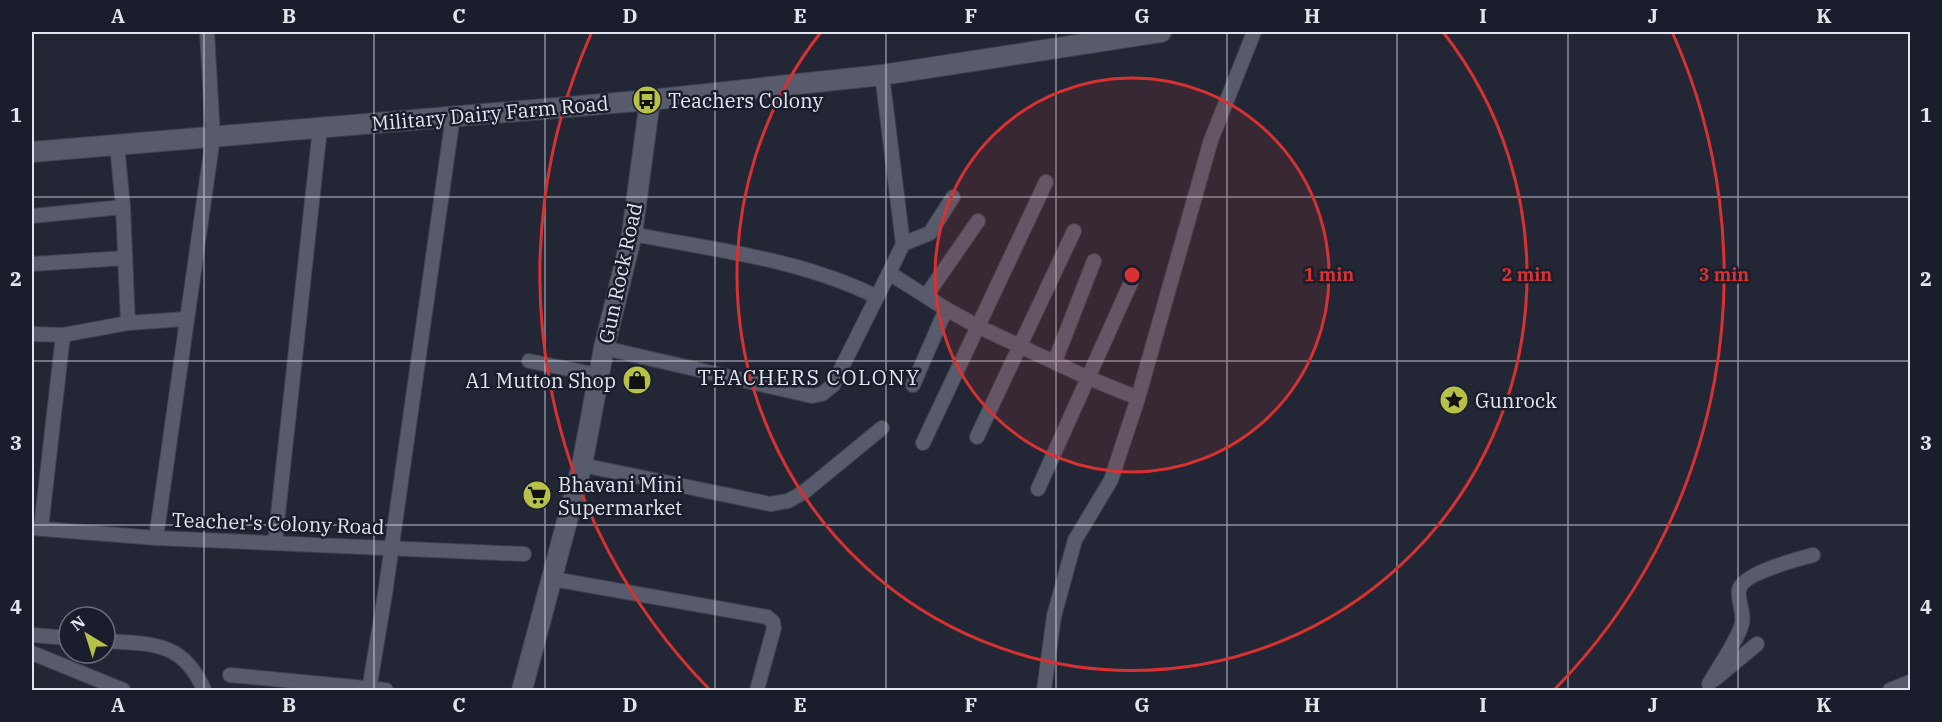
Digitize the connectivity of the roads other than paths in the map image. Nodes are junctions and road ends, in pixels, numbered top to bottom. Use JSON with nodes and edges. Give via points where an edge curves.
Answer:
{"nodes":[{"id":1,"x":207,"y":32,"type":"edge"},
{"id":2,"x":1161,"y":32,"type":"edge"},
{"id":3,"x":1254,"y":32,"type":"edge"},
{"id":4,"x":882,"y":75,"type":"junction"},
{"id":5,"x":650,"y":100,"type":"junction"},
{"id":6,"x":453,"y":116,"type":"junction"},
{"id":7,"x":320,"y":128,"type":"junction"},
{"id":8,"x":213,"y":137,"type":"junction"},
{"id":9,"x":117,"y":145,"type":"junction"},
{"id":10,"x":32,"y":152,"type":"edge"},
{"id":11,"x":1046,"y":182,"type":"dead end"},
{"id":12,"x":953,"y":197,"type":"dead end"},
{"id":13,"x":123,"y":207,"type":"junction"},
{"id":14,"x":32,"y":216,"type":"edge"},
{"id":15,"x":978,"y":221,"type":"dead end"},
{"id":16,"x":1074,"y":231,"type":"dead end"},
{"id":17,"x":632,"y":234,"type":"junction"},
{"id":18,"x":903,"y":244,"type":"junction"},
{"id":19,"x":125,"y":258,"type":"junction"},
{"id":20,"x":1094,"y":261,"type":"dead end"},
{"id":21,"x":32,"y":264,"type":"edge"},
{"id":22,"x":889,"y":273,"type":"junction"},
{"id":23,"x":1133,"y":278,"type":"dead end"},
{"id":24,"x":926,"y":296,"type":"junction"},
{"id":25,"x":878,"y":297,"type":"junction"},
{"id":26,"x":946,"y":309,"type":"junction"},
{"id":27,"x":185,"y":320,"type":"junction"},
{"id":28,"x":128,"y":323,"type":"junction"},
{"id":29,"x":977,"y":326,"type":"junction"},
{"id":30,"x":32,"y":334,"type":"edge"},
{"id":31,"x":63,"y":334,"type":"junction"},
{"id":32,"x":1020,"y":344,"type":"junction"},
{"id":33,"x":603,"y":348,"type":"junction"},
{"id":34,"x":529,"y":361,"type":"dead end"},
{"id":35,"x":1055,"y":361,"type":"junction"},
{"id":36,"x":598,"y":375,"type":"junction"},
{"id":37,"x":1086,"y":377,"type":"junction"},
{"id":38,"x":913,"y":385,"type":"dead end"},
{"id":39,"x":1138,"y":398,"type":"junction"},
{"id":40,"x":882,"y":428,"type":"dead end"},
{"id":41,"x":976,"y":437,"type":"dead end"},
{"id":42,"x":922,"y":443,"type":"dead end"},
{"id":43,"x":582,"y":465,"type":"junction"},
{"id":44,"x":1038,"y":489,"type":"dead end"},
{"id":45,"x":36,"y":528,"type":"edge"},
{"id":46,"x":156,"y":538,"type":"junction"},
{"id":47,"x":275,"y":542,"type":"junction"},
{"id":48,"x":392,"y":547,"type":"junction"},
{"id":49,"x":524,"y":554,"type":"dead end"},
{"id":50,"x":1813,"y":555,"type":"dead end"},
{"id":51,"x":553,"y":579,"type":"junction"},
{"id":52,"x":32,"y":636,"type":"edge"},
{"id":53,"x":57,"y":637,"type":"edge"},
{"id":54,"x":117,"y":641,"type":"edge"},
{"id":55,"x":1757,"y":644,"type":"dead end"},
{"id":56,"x":32,"y":653,"type":"edge"},
{"id":57,"x":230,"y":675,"type":"dead end"},
{"id":58,"x":1911,"y":682,"type":"edge"},
{"id":59,"x":1709,"y":687,"type":"edge"},
{"id":60,"x":369,"y":689,"type":"edge"},
{"id":61,"x":123,"y":690,"type":"edge"},
{"id":62,"x":204,"y":690,"type":"edge"},
{"id":63,"x":386,"y":690,"type":"edge"},
{"id":64,"x":522,"y":690,"type":"edge"},
{"id":65,"x":757,"y":690,"type":"edge"},
{"id":66,"x":1044,"y":690,"type":"edge"},
{"id":67,"x":1890,"y":690,"type":"edge"}],
"edges":[{"from":1,"to":8,"type":"street"},
{"from":2,"to":4,"type":"main road","name":"Military Dairy Farm Road"},
{"from":3,"to":39,"type":"street","via":[[1211,140]]},
{"from":4,"to":5,"type":"main road","name":"Military Dairy Farm Road"},
{"from":4,"to":18,"type":"street"},
{"from":5,"to":6,"type":"main road","name":"Military Dairy Farm Road"},
{"from":5,"to":17,"type":"main road","name":"Gun Rock Road"},
{"from":6,"to":7,"type":"main road","name":"Military Dairy Farm Road"},
{"from":6,"to":48,"type":"street"},
{"from":7,"to":8,"type":"main road","name":"Military Dairy Farm Road"},
{"from":7,"to":47,"type":"street"},
{"from":8,"to":9,"type":"main road","name":"Military Dairy Farm Road"},
{"from":8,"to":27,"type":"street"},
{"from":9,"to":10,"type":"main road","name":"Military Dairy Farm Road"},
{"from":9,"to":13,"type":"street"},
{"from":11,"to":29,"type":"street"},
{"from":12,"to":18,"type":"street","via":[[930,233]]},
{"from":13,"to":14,"type":"street"},
{"from":13,"to":19,"type":"street"},
{"from":15,"to":24,"type":"street"},
{"from":16,"to":32,"type":"street"},
{"from":17,"to":25,"type":"street","via":[[784,262]]},
{"from":17,"to":33,"type":"main road","name":"Gun Rock Road"},
{"from":18,"to":22,"type":"street"},
{"from":19,"to":21,"type":"street"},
{"from":19,"to":28,"type":"street"},
{"from":20,"to":35,"type":"street"},
{"from":22,"to":24,"type":"street"},
{"from":22,"to":25,"type":"street"},
{"from":23,"to":37,"type":"street"},
{"from":24,"to":26,"type":"street"},
{"from":25,"to":33,"type":"street","via":[[833,386],[812,396]]},
{"from":26,"to":29,"type":"street"},
{"from":26,"to":38,"type":"street"},
{"from":27,"to":28,"type":"street"},
{"from":27,"to":46,"type":"street"},
{"from":28,"to":31,"type":"street"},
{"from":29,"to":32,"type":"street"},
{"from":29,"to":42,"type":"street"},
{"from":30,"to":31,"type":"street"},
{"from":31,"to":45,"type":"street"},
{"from":32,"to":35,"type":"street"},
{"from":32,"to":41,"type":"street"},
{"from":33,"to":36,"type":"main road","name":"Gun Rock Road"},
{"from":34,"to":36,"type":"street"},
{"from":35,"to":37,"type":"street"},
{"from":36,"to":43,"type":"main road","name":"Gun Rock Road"},
{"from":37,"to":39,"type":"street"},
{"from":37,"to":44,"type":"street"},
{"from":39,"to":66,"type":"street","via":[[1112,480],[1075,540],[1054,616]]},
{"from":40,"to":43,"type":"street","via":[[804,492],[788,501],[770,504]]},
{"from":43,"to":51,"type":"main road","name":"Gun Rock Road"},
{"from":45,"to":46,"type":"street","name":"Teacher's Colony Road"},
{"from":46,"to":47,"type":"street","name":"Teacher's Colony Road"},
{"from":47,"to":48,"type":"street","name":"Teacher's Colony Road"},
{"from":48,"to":49,"type":"street","name":"Teacher's Colony Road"},
{"from":48,"to":60,"type":"street"},
{"from":50,"to":59,"type":"street","via":[[1779,564],[1742,584],[1738,590],[1742,625]]},
{"from":51,"to":64,"type":"main road","name":"Gun Rock Road"},
{"from":51,"to":65,"type":"street","via":[[767,617],[774,628]]},
{"from":52,"to":53,"type":"street"},
{"from":54,"to":62,"type":"street","via":[[159,644],[181,655]]},
{"from":55,"to":59,"type":"street"},
{"from":56,"to":61,"type":"street"},
{"from":57,"to":60,"type":"street"},
{"from":58,"to":67,"type":"street"},
{"from":60,"to":63,"type":"street"}]}
